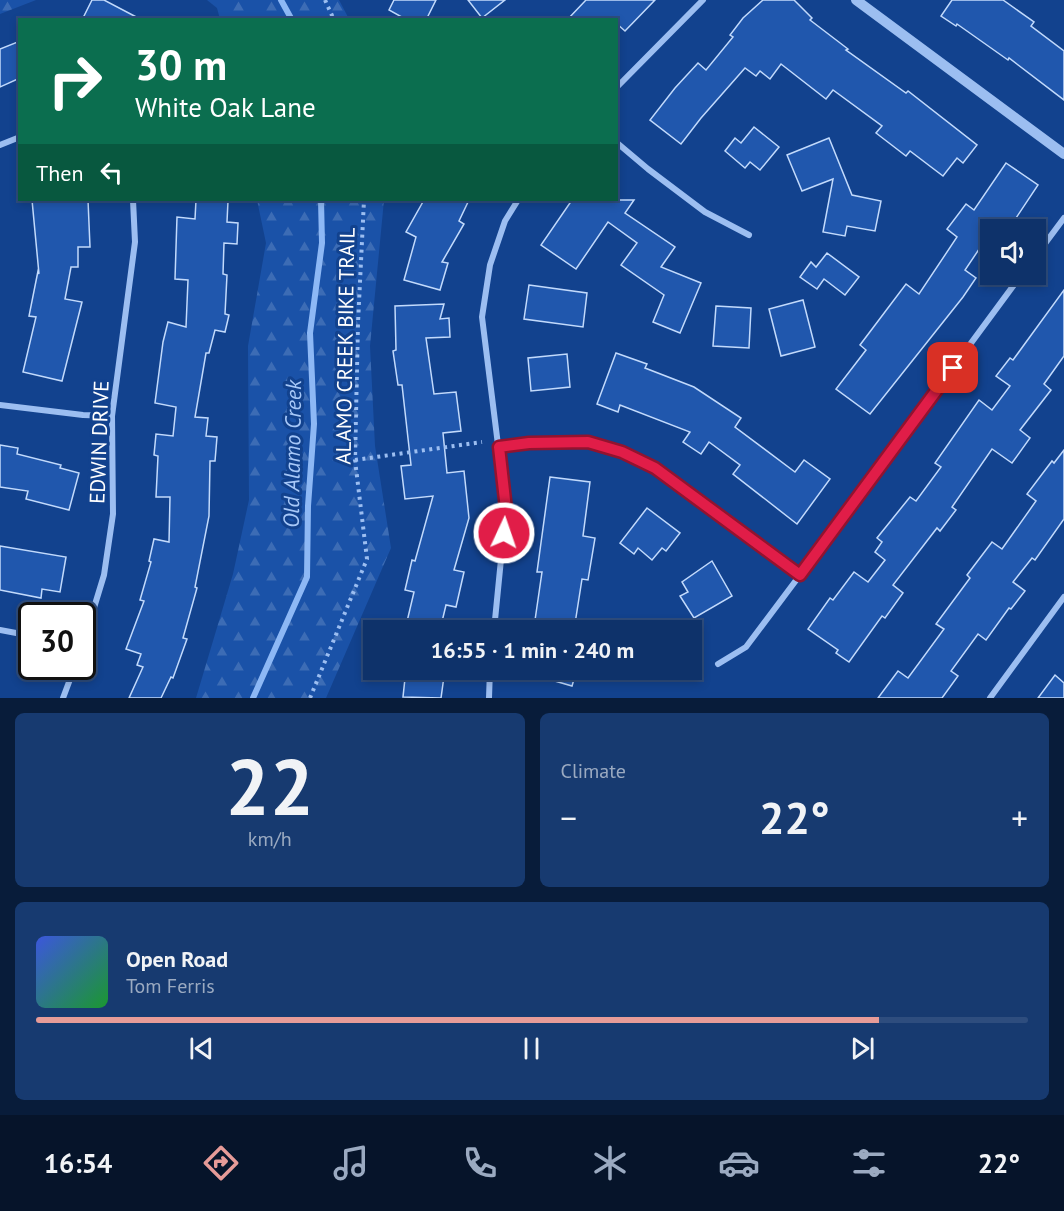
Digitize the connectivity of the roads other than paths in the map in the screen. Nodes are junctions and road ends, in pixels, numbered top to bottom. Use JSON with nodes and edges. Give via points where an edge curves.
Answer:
{"nodes":[{"id":1,"x":703,"y":0,"type":"edge"},
{"id":2,"x":856,"y":0,"type":"edge"},
{"id":3,"x":618,"y":86,"type":"edge"},
{"id":4,"x":18,"y":138,"type":"edge"},
{"id":5,"x":618,"y":144,"type":"edge"},
{"id":6,"x":0,"y":145,"type":"edge"},
{"id":7,"x":1064,"y":154,"type":"edge"},
{"id":8,"x":133,"y":201,"type":"edge"},
{"id":9,"x":517,"y":201,"type":"edge"},
{"id":10,"x":1064,"y":218,"type":"edge"},
{"id":11,"x":749,"y":235,"type":"dead end"},
{"id":12,"x":1046,"y":242,"type":"edge"},
{"id":13,"x":1014,"y":285,"type":"edge"},
{"id":14,"x":0,"y":405,"type":"edge"},
{"id":15,"x":112,"y":416,"type":"junction"},
{"id":16,"x":499,"y":447,"type":"junction"},
{"id":17,"x":800,"y":575,"type":"junction"},
{"id":18,"x":1064,"y":597,"type":"edge"},
{"id":19,"x":96,"y":602,"type":"edge"},
{"id":20,"x":495,"y":620,"type":"edge"},
{"id":21,"x":0,"y":630,"type":"edge"},
{"id":22,"x":18,"y":633,"type":"edge"},
{"id":23,"x":718,"y":664,"type":"dead end"},
{"id":24,"x":70,"y":680,"type":"edge"},
{"id":25,"x":490,"y":680,"type":"edge"},
{"id":26,"x":63,"y":698,"type":"edge"},
{"id":27,"x":489,"y":698,"type":"edge"},
{"id":28,"x":990,"y":698,"type":"edge"}],
"edges":[{"from":1,"to":3,"type":"street"},
{"from":2,"to":7,"type":"street"},
{"from":4,"to":6,"type":"street"},
{"from":5,"to":11,"type":"street","via":[[705,212]]},
{"from":8,"to":15,"type":"street","name":"EDWIN DRIVE","via":[[135,242]]},
{"from":9,"to":16,"type":"street","via":[[505,221],[490,265],[482,317]]},
{"from":10,"to":12,"type":"street"},
{"from":13,"to":17,"type":"street"},
{"from":14,"to":15,"type":"street"},
{"from":15,"to":19,"type":"street","name":"EDWIN DRIVE","via":[[113,514]]},
{"from":16,"to":17,"type":"street","via":[[588,442],[622,452],[655,468]]},
{"from":16,"to":20,"type":"street","via":[[506,509]]},
{"from":17,"to":23,"type":"street","via":[[746,647]]},
{"from":18,"to":28,"type":"street"},
{"from":21,"to":22,"type":"street"},
{"from":24,"to":26,"type":"street"},
{"from":25,"to":27,"type":"street"}]}
